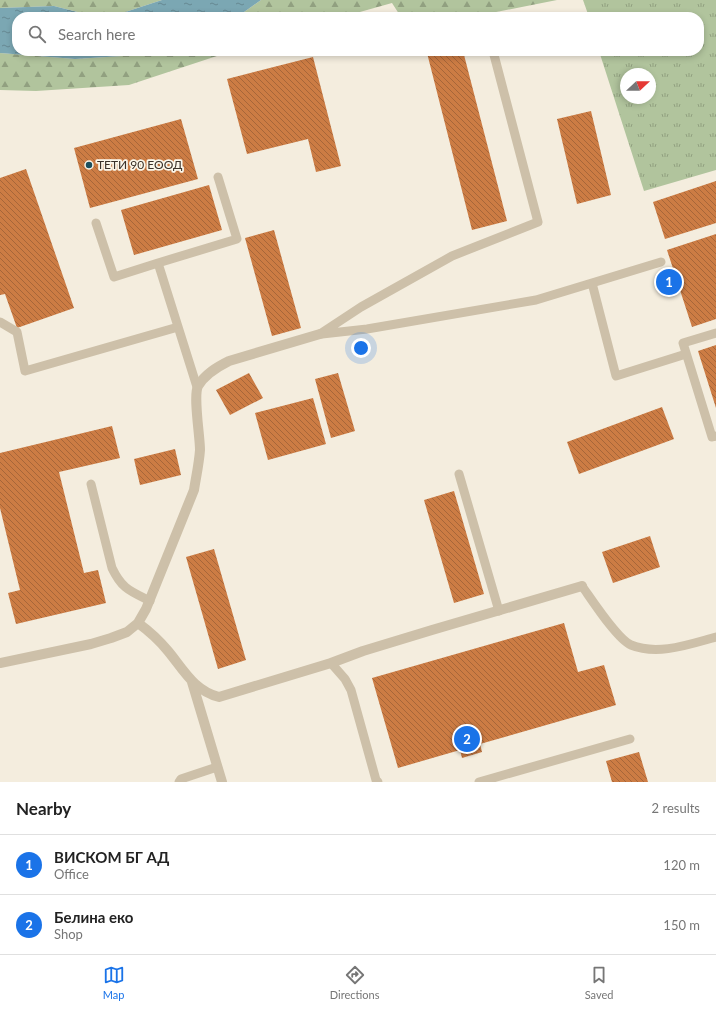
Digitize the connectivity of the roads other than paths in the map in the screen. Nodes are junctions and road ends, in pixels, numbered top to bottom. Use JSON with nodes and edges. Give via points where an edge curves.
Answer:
{"nodes":[{"id":1,"x":494,"y":56,"type":"edge"},
{"id":2,"x":218,"y":177,"type":"dead end"},
{"id":3,"x":96,"y":223,"type":"dead end"},
{"id":4,"x":661,"y":262,"type":"dead end"},
{"id":5,"x":158,"y":263,"type":"junction"},
{"id":6,"x":592,"y":283,"type":"junction"},
{"id":7,"x":0,"y":322,"type":"edge"},
{"id":8,"x":178,"y":327,"type":"junction"},
{"id":9,"x":716,"y":333,"type":"edge"},
{"id":10,"x":320,"y":334,"type":"junction"},
{"id":11,"x":686,"y":354,"type":"junction"},
{"id":12,"x":198,"y":387,"type":"junction"},
{"id":13,"x":716,"y":436,"type":"edge"},
{"id":14,"x":459,"y":474,"type":"dead end"},
{"id":15,"x":91,"y":484,"type":"dead end"},
{"id":16,"x":582,"y":586,"type":"joint"},
{"id":17,"x":150,"y":601,"type":"junction"},
{"id":18,"x":499,"y":610,"type":"junction"},
{"id":19,"x":138,"y":623,"type":"junction"},
{"id":20,"x":716,"y":637,"type":"edge"},
{"id":21,"x":0,"y":663,"type":"edge"},
{"id":22,"x":331,"y":663,"type":"junction"},
{"id":23,"x":191,"y":680,"type":"junction"},
{"id":24,"x":630,"y":739,"type":"dead end"},
{"id":25,"x":217,"y":767,"type":"junction"},
{"id":26,"x":178,"y":782,"type":"edge"},
{"id":27,"x":222,"y":782,"type":"edge"},
{"id":28,"x":378,"y":782,"type":"edge"},
{"id":29,"x":479,"y":782,"type":"edge"}],
"edges":[{"from":1,"to":10,"type":"lane","via":[[538,222],[452,256],[361,307]]},
{"from":2,"to":5,"type":"lane","via":[[237,239]]},
{"from":3,"to":5,"type":"lane","via":[[114,276]]},
{"from":4,"to":6,"type":"lane"},
{"from":5,"to":8,"type":"lane"},
{"from":6,"to":10,"type":"lane","via":[[536,300],[367,329]]},
{"from":6,"to":11,"type":"lane","via":[[616,376]]},
{"from":7,"to":8,"type":"lane","via":[[17,332],[25,371]]},
{"from":8,"to":12,"type":"lane"},
{"from":9,"to":11,"type":"lane","via":[[683,344]]},
{"from":10,"to":12,"type":"street","via":[[229,361],[206,375]]},
{"from":11,"to":13,"type":"lane","via":[[712,437]]},
{"from":12,"to":17,"type":"street","via":[[196,406],[200,450],[194,490]]},
{"from":14,"to":18,"type":"lane"},
{"from":15,"to":17,"type":"lane","via":[[112,568],[118,580],[125,588]]},
{"from":16,"to":18,"type":"street"},
{"from":16,"to":20,"type":"lane","via":[[616,632],[631,644],[650,649],[676,648]]},
{"from":17,"to":19,"type":"street"},
{"from":18,"to":22,"type":"street"},
{"from":19,"to":21,"type":"street","via":[[127,632],[91,644]]},
{"from":19,"to":23,"type":"street","via":[[153,634]]},
{"from":22,"to":23,"type":"street","via":[[220,697],[210,695]]},
{"from":22,"to":28,"type":"lane","via":[[351,690]]},
{"from":23,"to":25,"type":"street"},
{"from":24,"to":29,"type":"lane"},
{"from":25,"to":26,"type":"lane"},
{"from":25,"to":27,"type":"street"}]}
